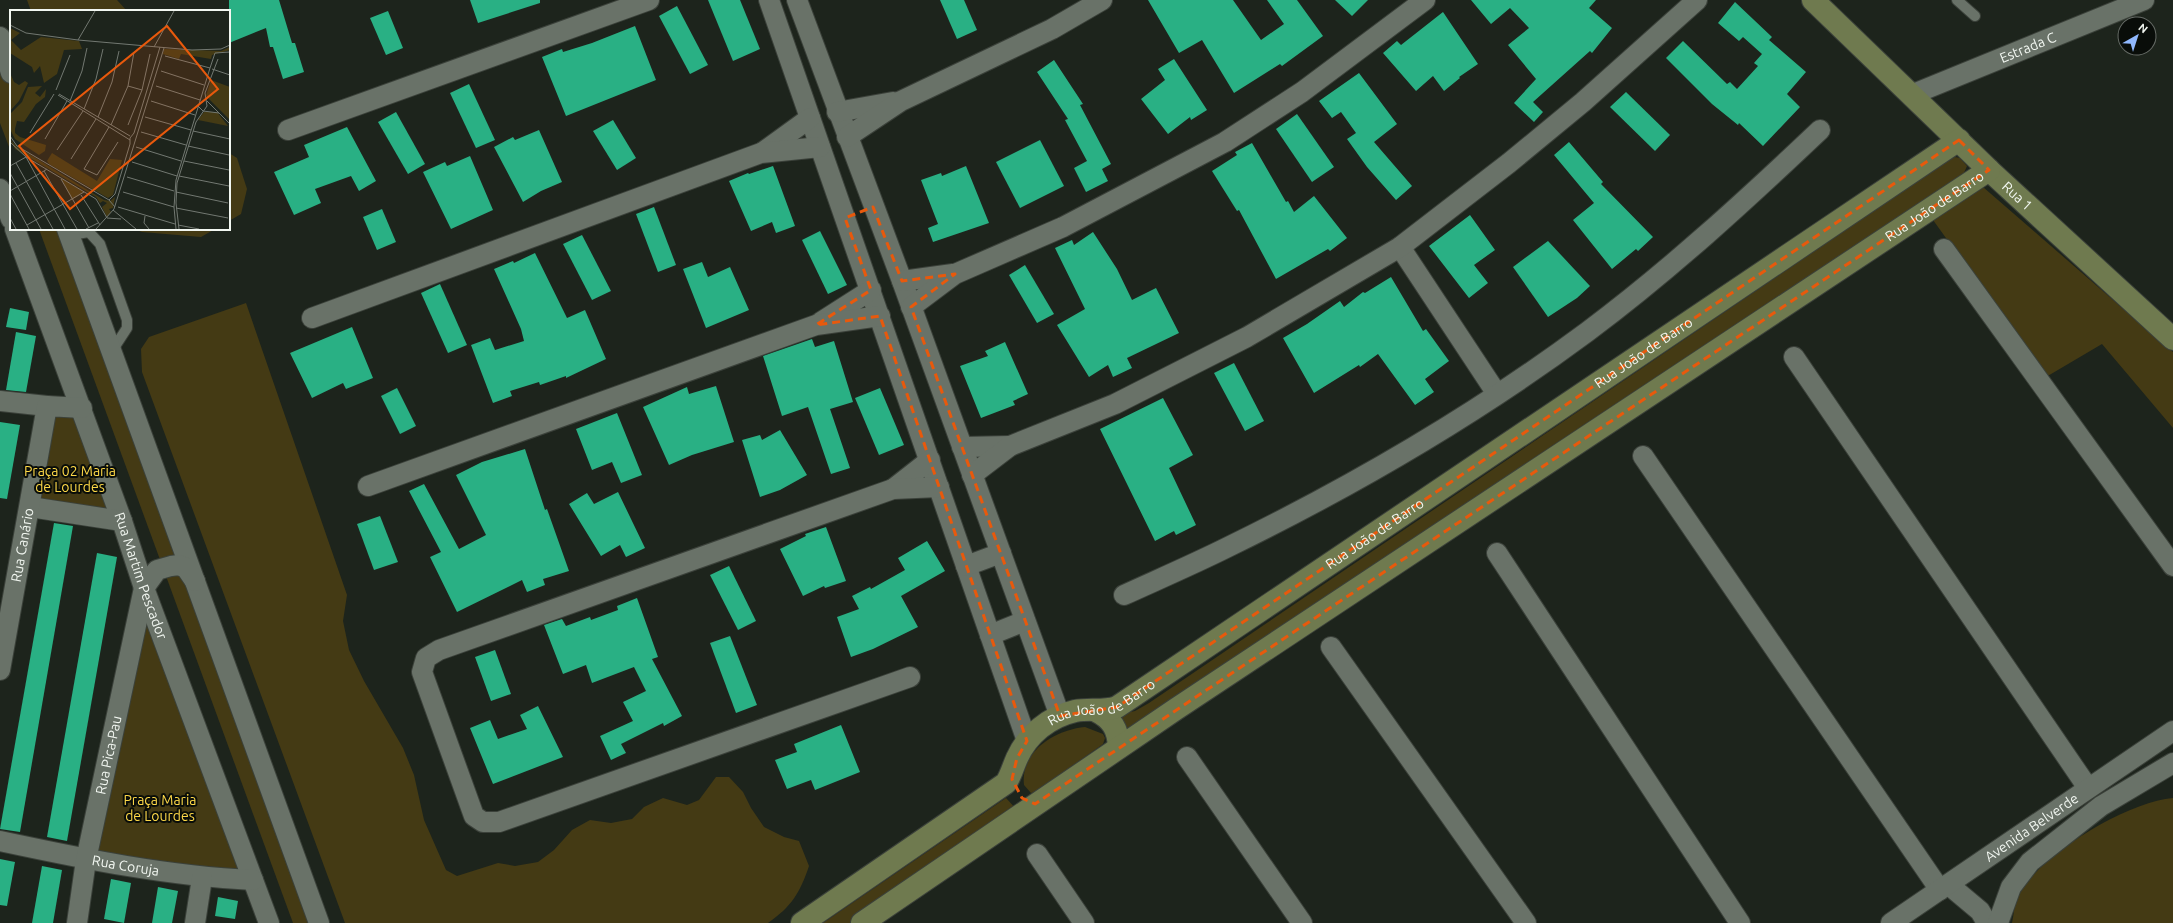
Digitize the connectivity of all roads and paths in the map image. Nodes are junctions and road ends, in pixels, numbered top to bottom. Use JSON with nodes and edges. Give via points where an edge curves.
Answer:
{"nodes":[{"id":1,"x":649,"y":0,"type":"edge"},
{"id":2,"x":769,"y":0,"type":"edge"},
{"id":3,"x":797,"y":0,"type":"edge"},
{"id":4,"x":1102,"y":0,"type":"edge"},
{"id":5,"x":1425,"y":0,"type":"edge"},
{"id":6,"x":1697,"y":0,"type":"edge"},
{"id":7,"x":1813,"y":0,"type":"edge"},
{"id":8,"x":1957,"y":0,"type":"edge"},
{"id":9,"x":2144,"y":0,"type":"edge"},
{"id":10,"x":1975,"y":16,"type":"dead end"},
{"id":11,"x":0,"y":38,"type":"edge"},
{"id":12,"x":10,"y":70,"type":"edge"},
{"id":13,"x":1911,"y":95,"type":"junction"},
{"id":14,"x":901,"y":101,"type":"junction"},
{"id":15,"x":837,"y":112,"type":"junction"},
{"id":16,"x":810,"y":118,"type":"junction"},
{"id":17,"x":288,"y":130,"type":"dead end"},
{"id":18,"x":1820,"y":130,"type":"dead end"},
{"id":19,"x":847,"y":137,"type":"junction"},
{"id":20,"x":1958,"y":140,"type":"junction"},
{"id":21,"x":820,"y":147,"type":"junction"},
{"id":22,"x":762,"y":153,"type":"junction"},
{"id":23,"x":1989,"y":170,"type":"junction"},
{"id":24,"x":0,"y":190,"type":"edge"},
{"id":25,"x":873,"y":207,"type":"junction"},
{"id":26,"x":10,"y":216,"type":"edge"},
{"id":27,"x":844,"y":218,"type":"junction"},
{"id":28,"x":15,"y":230,"type":"edge"},
{"id":29,"x":69,"y":232,"type":"edge"},
{"id":30,"x":1400,"y":247,"type":"junction"},
{"id":31,"x":1944,"y":249,"type":"dead end"},
{"id":32,"x":955,"y":274,"type":"junction"},
{"id":33,"x":902,"y":281,"type":"junction"},
{"id":34,"x":871,"y":290,"type":"junction"},
{"id":35,"x":911,"y":307,"type":"junction"},
{"id":36,"x":880,"y":316,"type":"junction"},
{"id":37,"x":312,"y":318,"type":"dead end"},
{"id":38,"x":816,"y":325,"type":"junction"},
{"id":39,"x":2173,"y":339,"type":"edge"},
{"id":40,"x":1794,"y":357,"type":"dead end"},
{"id":41,"x":1497,"y":394,"type":"junction"},
{"id":42,"x":0,"y":401,"type":"edge"},
{"id":43,"x":47,"y":406,"type":"junction"},
{"id":44,"x":82,"y":408,"type":"junction"},
{"id":45,"x":1010,"y":446,"type":"junction"},
{"id":46,"x":962,"y":447,"type":"junction"},
{"id":47,"x":1643,"y":456,"type":"dead end"},
{"id":48,"x":930,"y":460,"type":"junction"},
{"id":49,"x":972,"y":475,"type":"junction"},
{"id":50,"x":368,"y":486,"type":"dead end"},
{"id":51,"x":939,"y":487,"type":"junction"},
{"id":52,"x":893,"y":489,"type":"junction"},
{"id":53,"x":30,"y":507,"type":"junction"},
{"id":54,"x":122,"y":521,"type":"junction"},
{"id":55,"x":1497,"y":553,"type":"dead end"},
{"id":56,"x":1001,"y":554,"type":"junction"},
{"id":57,"x":966,"y":566,"type":"junction"},
{"id":58,"x":2173,"y":566,"type":"edge"},
{"id":59,"x":196,"y":583,"type":"junction"},
{"id":60,"x":144,"y":588,"type":"junction"},
{"id":61,"x":1124,"y":595,"type":"dead end"},
{"id":62,"x":1025,"y":621,"type":"junction"},
{"id":63,"x":990,"y":635,"type":"junction"},
{"id":64,"x":1331,"y":647,"type":"dead end"},
{"id":65,"x":0,"y":670,"type":"edge"},
{"id":66,"x":910,"y":677,"type":"dead end"},
{"id":67,"x":1096,"y":711,"type":"junction"},
{"id":68,"x":1060,"y":716,"type":"junction"},
{"id":69,"x":2173,"y":731,"type":"edge"},
{"id":70,"x":1028,"y":741,"type":"junction"},
{"id":71,"x":1119,"y":747,"type":"junction"},
{"id":72,"x":1187,"y":757,"type":"dead end"},
{"id":73,"x":2173,"y":763,"type":"edge"},
{"id":74,"x":1012,"y":773,"type":"junction"},
{"id":75,"x":2088,"y":788,"type":"junction"},
{"id":76,"x":1035,"y":804,"type":"junction"},
{"id":77,"x":0,"y":841,"type":"edge"},
{"id":78,"x":1037,"y":854,"type":"dead end"},
{"id":79,"x":86,"y":860,"type":"junction"},
{"id":80,"x":202,"y":878,"type":"junction"},
{"id":81,"x":253,"y":880,"type":"junction"},
{"id":82,"x":1944,"y":887,"type":"junction"},
{"id":83,"x":77,"y":923,"type":"edge"},
{"id":84,"x":195,"y":923,"type":"edge"},
{"id":85,"x":269,"y":923,"type":"edge"},
{"id":86,"x":319,"y":923,"type":"edge"},
{"id":87,"x":802,"y":923,"type":"edge"},
{"id":88,"x":862,"y":923,"type":"edge"},
{"id":89,"x":1084,"y":923,"type":"edge"},
{"id":90,"x":1302,"y":923,"type":"edge"},
{"id":91,"x":1526,"y":923,"type":"edge"},
{"id":92,"x":1740,"y":923,"type":"edge"},
{"id":93,"x":1891,"y":923,"type":"edge"},
{"id":94,"x":1987,"y":923,"type":"edge"},
{"id":95,"x":1998,"y":923,"type":"edge"}],
"edges":[{"from":1,"to":17,"type":"street"},
{"from":2,"to":16,"type":"street"},
{"from":3,"to":15,"type":"street"},
{"from":4,"to":14,"type":"street","via":[[1052,29]]},
{"from":5,"to":32,"type":"street","via":[[1302,92],[1225,142],[1063,227]]},
{"from":6,"to":30,"type":"street","via":[[1583,102]]},
{"from":7,"to":13,"type":"street","name":"Rua 1"},
{"from":8,"to":10,"type":"lane"},
{"from":9,"to":13,"type":"street","name":"Estrada C"},
{"from":11,"to":12,"type":"street"},
{"from":13,"to":20,"type":"street","name":"Rua 1"},
{"from":14,"to":15,"type":"street"},
{"from":14,"to":19,"type":"street"},
{"from":15,"to":19,"type":"street"},
{"from":16,"to":21,"type":"street"},
{"from":16,"to":22,"type":"street"},
{"from":18,"to":41,"type":"street","via":[[1744,202],[1673,264],[1587,332]]},
{"from":19,"to":25,"type":"street"},
{"from":20,"to":23,"type":"street","name":"Rua 1"},
{"from":20,"to":67,"type":"street","name":"Rua João de Barro","via":[[1117,707]]},
{"from":21,"to":22,"type":"street"},
{"from":21,"to":27,"type":"street"},
{"from":22,"to":37,"type":"street"},
{"from":23,"to":39,"type":"street","name":"Rua 1"},
{"from":23,"to":71,"type":"street","name":"Rua João de Barro"},
{"from":24,"to":26,"type":"street"},
{"from":25,"to":27,"type":"street"},
{"from":25,"to":33,"type":"street"},
{"from":27,"to":34,"type":"street"},
{"from":28,"to":44,"type":"street","name":"Rua Martim Pescador"},
{"from":29,"to":59,"type":"street"},
{"from":30,"to":41,"type":"street"},
{"from":30,"to":45,"type":"street","via":[[1247,337],[1115,404]]},
{"from":31,"to":58,"type":"street"},
{"from":32,"to":33,"type":"street"},
{"from":32,"to":35,"type":"street"},
{"from":33,"to":35,"type":"street"},
{"from":34,"to":36,"type":"street"},
{"from":34,"to":38,"type":"street"},
{"from":35,"to":46,"type":"street"},
{"from":36,"to":38,"type":"street"},
{"from":36,"to":48,"type":"street"},
{"from":38,"to":50,"type":"street"},
{"from":40,"to":75,"type":"street"},
{"from":41,"to":61,"type":"street","via":[[1327,496],[1226,548]]},
{"from":42,"to":43,"type":"street"},
{"from":43,"to":44,"type":"street"},
{"from":43,"to":53,"type":"street","name":"Rua Canário"},
{"from":44,"to":54,"type":"street","name":"Rua Martim Pescador"},
{"from":45,"to":46,"type":"street"},
{"from":45,"to":49,"type":"street"},
{"from":46,"to":49,"type":"street"},
{"from":47,"to":82,"type":"street"},
{"from":48,"to":51,"type":"street"},
{"from":48,"to":52,"type":"street"},
{"from":49,"to":56,"type":"street"},
{"from":51,"to":52,"type":"street"},
{"from":51,"to":57,"type":"street"},
{"from":52,"to":66,"type":"street","via":[[439,650],[426,658],[422,672],[474,816],[483,822],[499,822]]},
{"from":53,"to":54,"type":"street"},
{"from":53,"to":65,"type":"street","name":"Rua Canário"},
{"from":54,"to":60,"type":"street","name":"Rua Martim Pescador"},
{"from":55,"to":92,"type":"street"},
{"from":56,"to":57,"type":"street"},
{"from":56,"to":62,"type":"street"},
{"from":57,"to":63,"type":"street"},
{"from":59,"to":60,"type":"street","via":[[186,568],[179,565],[157,570]]},
{"from":59,"to":86,"type":"street"},
{"from":60,"to":79,"type":"street","name":"Rua Pica-Pau"},
{"from":60,"to":81,"type":"street","name":"Rua Martim Pescador"},
{"from":62,"to":63,"type":"street"},
{"from":62,"to":68,"type":"street"},
{"from":63,"to":70,"type":"street"},
{"from":64,"to":91,"type":"street"},
{"from":67,"to":68,"type":"street","name":"Rua João de Barro","via":[[1077,711]]},
{"from":67,"to":71,"type":"street","via":[[1104,715],[1116,728]]},
{"from":68,"to":70,"type":"street","name":"Rua João de Barro","via":[[1044,725]]},
{"from":69,"to":75,"type":"street","name":"Avenida Belverde"},
{"from":70,"to":74,"type":"street","name":"Rua João de Barro","via":[[1017,758]]},
{"from":71,"to":76,"type":"street","name":"Rua João de Barro"},
{"from":72,"to":90,"type":"street"},
{"from":73,"to":95,"type":"street","name":"Avenida Belverde","via":[[2102,806],[2030,862],[2011,887]]},
{"from":74,"to":76,"type":"street","via":[[1012,779],[1022,798]]},
{"from":74,"to":87,"type":"street","name":"Rua João de Barro","via":[[1006,783]]},
{"from":75,"to":82,"type":"street","name":"Avenida Belverde"},
{"from":76,"to":88,"type":"street","name":"Rua João de Barro"},
{"from":77,"to":79,"type":"street","name":"Rua Coruja"},
{"from":78,"to":89,"type":"street"},
{"from":79,"to":80,"type":"street","name":"Rua Coruja"},
{"from":79,"to":83,"type":"street","name":"Rua Pica-Pau"},
{"from":80,"to":81,"type":"street","name":"Rua Coruja"},
{"from":80,"to":84,"type":"street"},
{"from":81,"to":85,"type":"street","name":"Rua Martim Pescador"},
{"from":82,"to":93,"type":"street","name":"Avenida Belverde"},
{"from":82,"to":94,"type":"street","via":[[1980,911]]}]}
